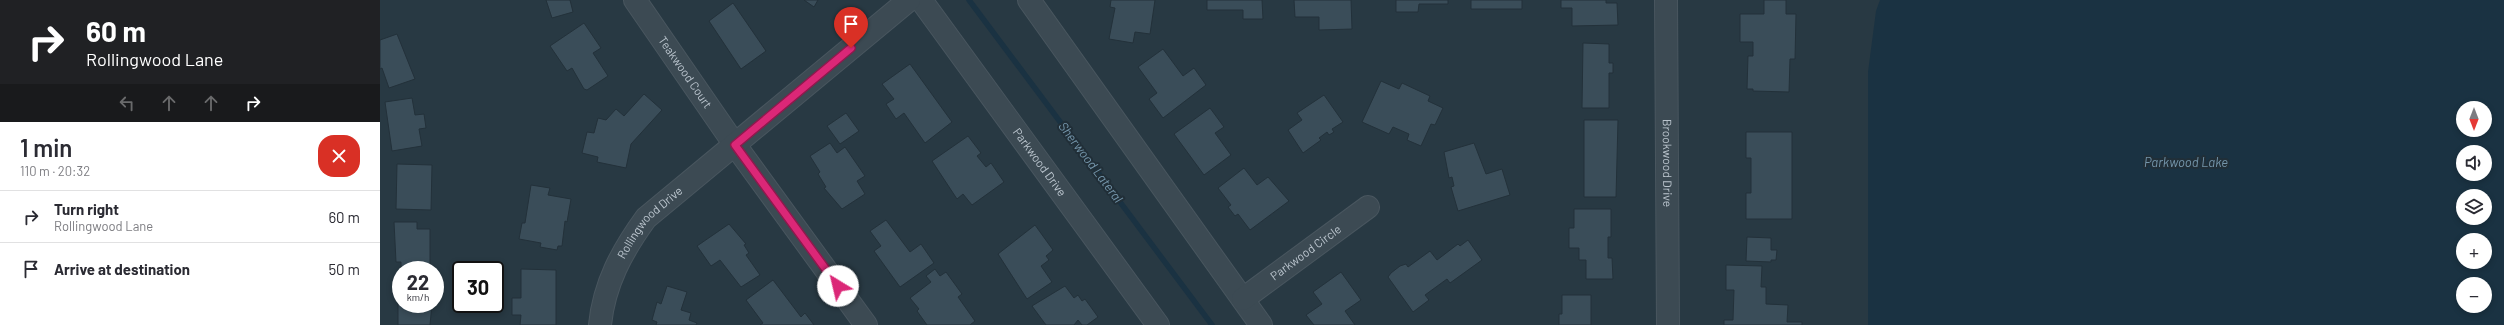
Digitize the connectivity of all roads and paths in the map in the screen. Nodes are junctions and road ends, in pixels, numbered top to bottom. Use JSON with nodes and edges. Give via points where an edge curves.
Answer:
{"nodes":[{"id":1,"x":635,"y":0,"type":"edge"},
{"id":2,"x":909,"y":0,"type":"edge"},
{"id":3,"x":921,"y":0,"type":"edge"},
{"id":4,"x":1029,"y":0,"type":"edge"},
{"id":5,"x":1666,"y":0,"type":"edge"},
{"id":6,"x":735,"y":145,"type":"junction"},
{"id":7,"x":1368,"y":207,"type":"dead end"},
{"id":8,"x":1243,"y":299,"type":"junction"},
{"id":9,"x":600,"y":325,"type":"edge"},
{"id":10,"x":866,"y":325,"type":"edge"},
{"id":11,"x":1158,"y":325,"type":"edge"},
{"id":12,"x":1262,"y":325,"type":"edge"},
{"id":13,"x":1668,"y":325,"type":"edge"}],
"edges":[{"from":1,"to":6,"type":"street","name":"Teakwood Court"},
{"from":2,"to":6,"type":"street","name":"Rollingwood Drive"},
{"from":3,"to":11,"type":"street","name":"Parkwood Drive"},
{"from":4,"to":8,"type":"street"},
{"from":5,"to":13,"type":"street","name":"Brookwood Drive"},
{"from":6,"to":9,"type":"street","name":"Rollingwood Drive","via":[[646,218],[628,242],[605,297]]},
{"from":6,"to":10,"type":"street","name":"Teakwood Court"},
{"from":7,"to":8,"type":"street","name":"Parkwood Circle"},
{"from":8,"to":12,"type":"street"}]}
